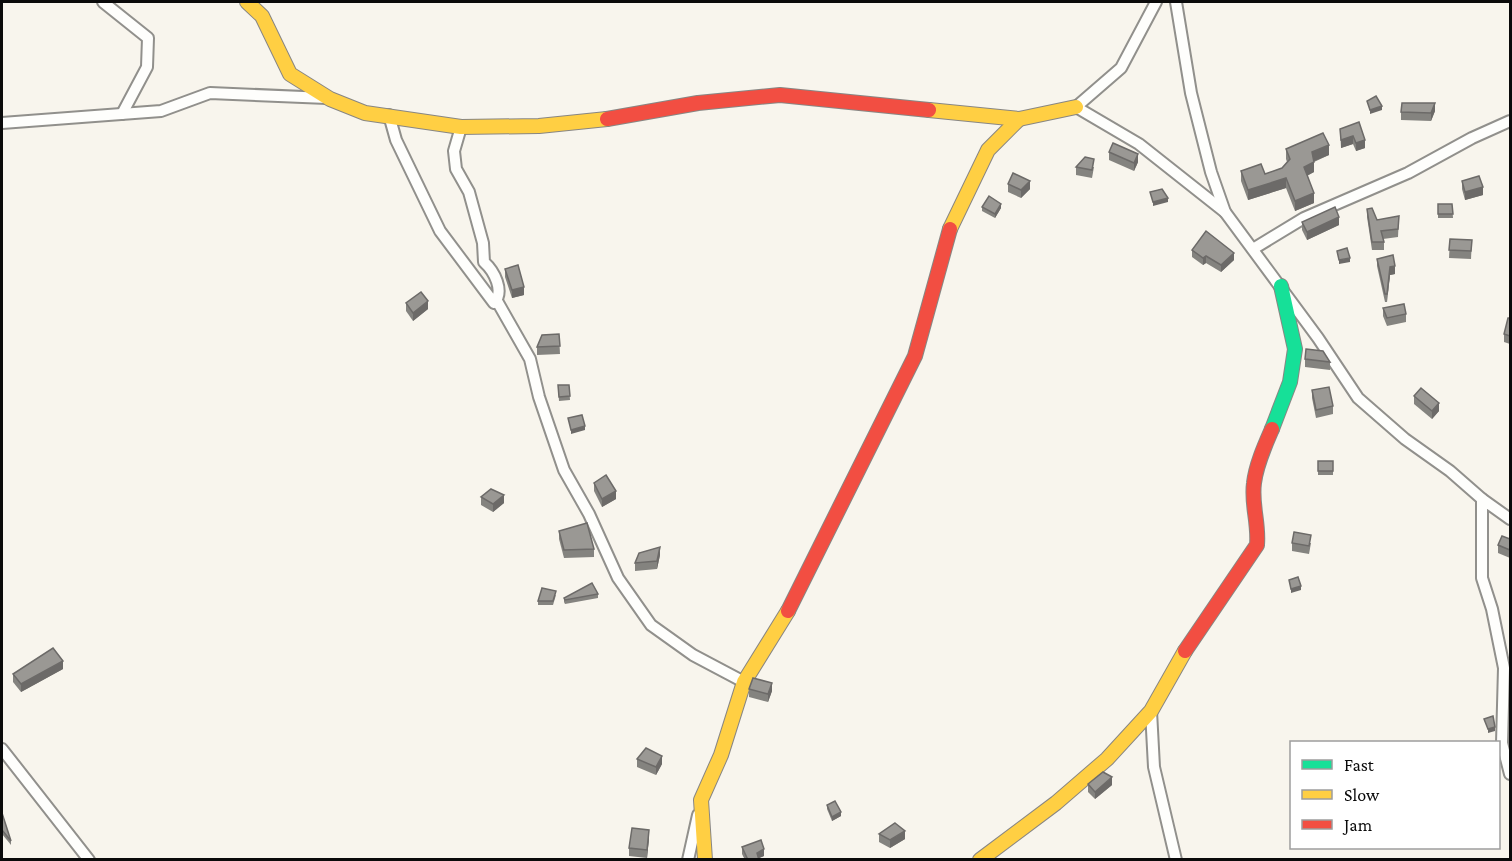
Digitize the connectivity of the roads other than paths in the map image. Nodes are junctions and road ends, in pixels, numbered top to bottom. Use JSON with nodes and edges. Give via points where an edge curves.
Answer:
{"nodes":[{"id":1,"x":103,"y":2,"type":"edge"},
{"id":2,"x":247,"y":2,"type":"edge"},
{"id":3,"x":1156,"y":2,"type":"edge"},
{"id":4,"x":1176,"y":2,"type":"edge"},
{"id":5,"x":330,"y":99,"type":"junction"},
{"id":6,"x":1076,"y":107,"type":"junction"},
{"id":7,"x":122,"y":114,"type":"junction"},
{"id":8,"x":389,"y":115,"type":"junction"},
{"id":9,"x":1019,"y":118,"type":"junction"},
{"id":10,"x":1510,"y":121,"type":"edge"},
{"id":11,"x":2,"y":123,"type":"edge"},
{"id":12,"x":461,"y":127,"type":"junction"},
{"id":13,"x":1225,"y":212,"type":"junction"},
{"id":14,"x":1253,"y":249,"type":"junction"},
{"id":15,"x":1281,"y":286,"type":"junction"},
{"id":16,"x":497,"y":301,"type":"junction"},
{"id":17,"x":1482,"y":499,"type":"junction"},
{"id":18,"x":1510,"y":519,"type":"edge"},
{"id":19,"x":744,"y":682,"type":"junction"},
{"id":20,"x":1151,"y":711,"type":"junction"},
{"id":21,"x":2,"y":749,"type":"edge"},
{"id":22,"x":1510,"y":774,"type":"edge"},
{"id":23,"x":701,"y":800,"type":"junction"},
{"id":24,"x":89,"y":860,"type":"edge"},
{"id":25,"x":688,"y":860,"type":"edge"},
{"id":26,"x":705,"y":860,"type":"edge"},
{"id":27,"x":980,"y":860,"type":"edge"},
{"id":28,"x":1176,"y":860,"type":"edge"}],
"edges":[{"from":1,"to":7,"type":"street","via":[[148,38],[147,67]]},
{"from":2,"to":5,"type":"street","via":[[262,16],[290,74]]},
{"from":3,"to":6,"type":"street","via":[[1121,68]]},
{"from":4,"to":13,"type":"street","via":[[1191,93]]},
{"from":5,"to":7,"type":"street","via":[[210,93],[161,111]]},
{"from":5,"to":8,"type":"street","via":[[365,113]]},
{"from":6,"to":9,"type":"street"},
{"from":6,"to":13,"type":"street","via":[[1139,144]]},
{"from":7,"to":11,"type":"street"},
{"from":8,"to":12,"type":"street"},
{"from":8,"to":16,"type":"street","via":[[396,140],[440,231],[494,303]]},
{"from":9,"to":12,"type":"street","via":[[780,95],[539,126]]},
{"from":9,"to":19,"type":"street","via":[[988,150],[949,232],[915,356],[782,622]]},
{"from":10,"to":14,"type":"street","via":[[1408,173],[1304,218]]},
{"from":12,"to":16,"type":"street","via":[[454,151],[456,169],[469,192],[483,243],[481,253],[493,271],[499,291]]},
{"from":13,"to":14,"type":"street"},
{"from":14,"to":15,"type":"street"},
{"from":15,"to":17,"type":"street","via":[[1358,398]]},
{"from":15,"to":20,"type":"street","via":[[1294,349],[1290,382],[1254,483],[1257,545],[1179,660]]},
{"from":16,"to":19,"type":"street","via":[[530,359],[564,470],[618,578],[651,625],[693,655]]},
{"from":17,"to":18,"type":"street"},
{"from":17,"to":22,"type":"street","via":[[1482,578],[1504,668],[1502,743]]},
{"from":19,"to":23,"type":"street","via":[[721,755]]},
{"from":20,"to":27,"type":"street","via":[[1107,759]]},
{"from":20,"to":28,"type":"street","via":[[1154,768]]},
{"from":21,"to":24,"type":"street"},
{"from":23,"to":25,"type":"street"},
{"from":23,"to":26,"type":"street"}]}
